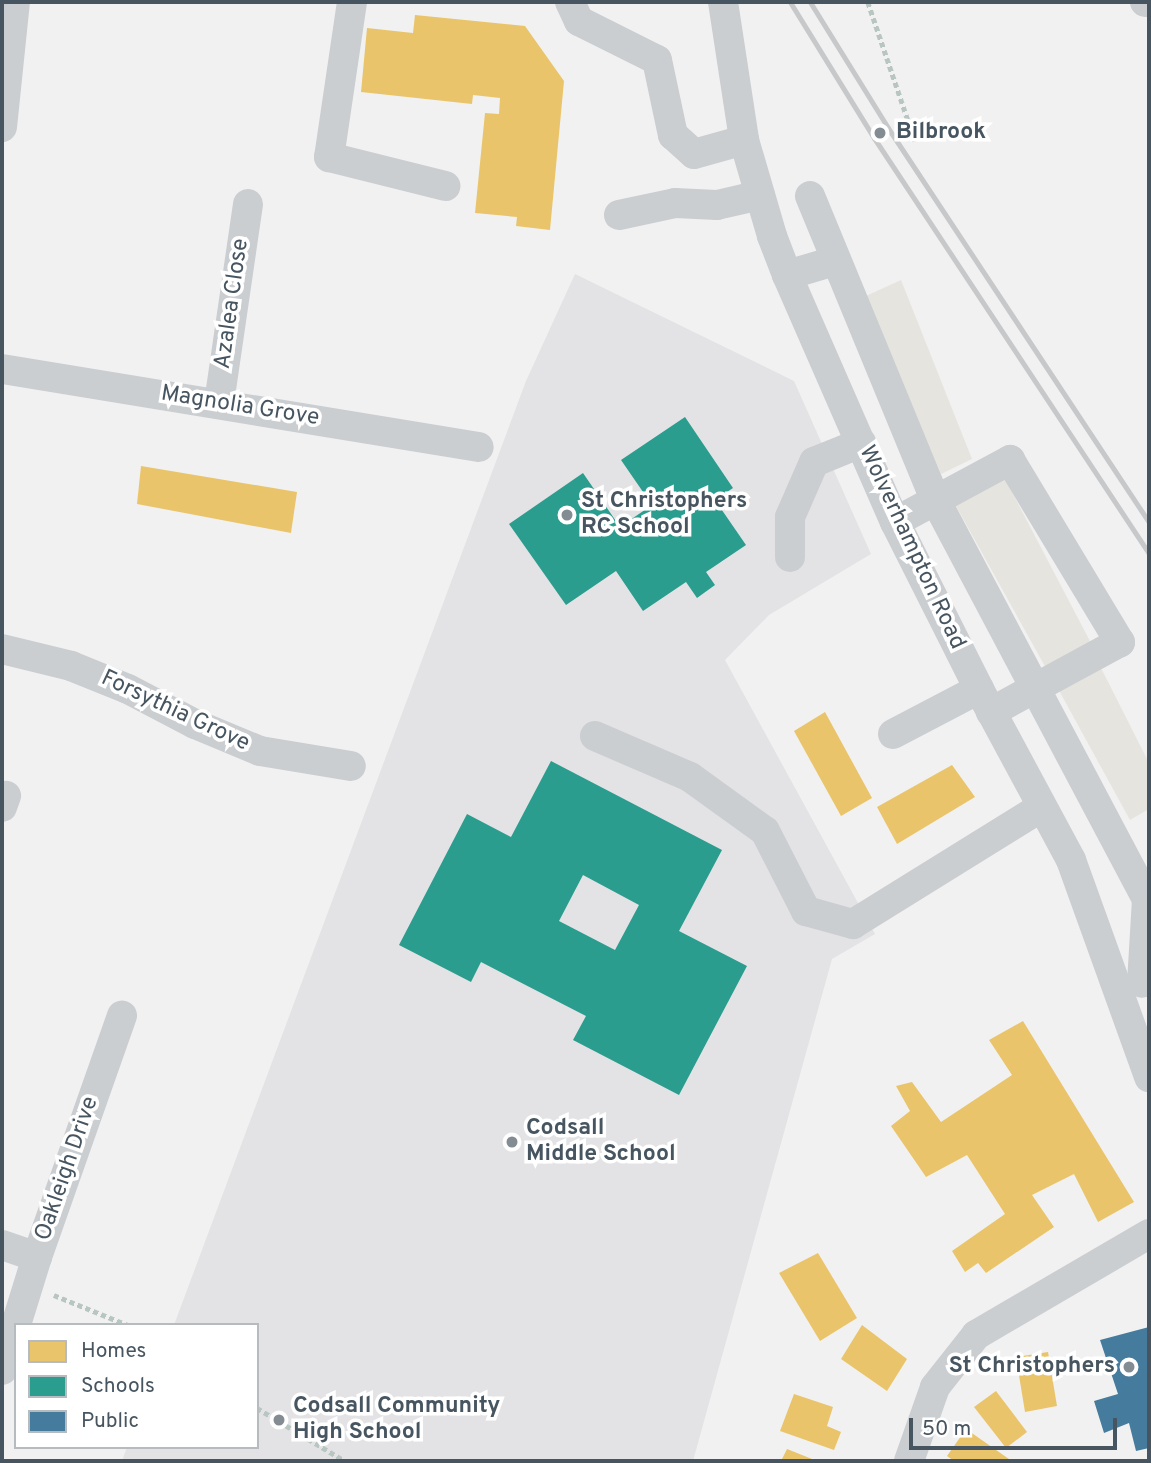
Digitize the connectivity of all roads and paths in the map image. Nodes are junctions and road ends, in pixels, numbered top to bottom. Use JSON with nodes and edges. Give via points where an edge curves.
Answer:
{"nodes":[{"id":1,"x":15,"y":2,"type":"edge"},
{"id":2,"x":352,"y":2,"type":"edge"},
{"id":3,"x":570,"y":2,"type":"edge"},
{"id":4,"x":723,"y":2,"type":"edge"},
{"id":5,"x":868,"y":2,"type":"edge"},
{"id":6,"x":2,"y":127,"type":"edge"},
{"id":7,"x":744,"y":140,"type":"junction"},
{"id":8,"x":915,"y":141,"type":"dead end"},
{"id":9,"x":445,"y":186,"type":"dead end"},
{"id":10,"x":760,"y":195,"type":"junction"},
{"id":11,"x":810,"y":196,"type":"dead end"},
{"id":12,"x":248,"y":204,"type":"dead end"},
{"id":13,"x":619,"y":215,"type":"dead end"},
{"id":14,"x":835,"y":261,"type":"junction"},
{"id":15,"x":787,"y":275,"type":"junction"},
{"id":16,"x":2,"y":369,"type":"edge"},
{"id":17,"x":219,"y":403,"type":"junction"},
{"id":18,"x":861,"y":443,"type":"junction"},
{"id":19,"x":479,"y":447,"type":"dead end"},
{"id":20,"x":935,"y":499,"type":"junction"},
{"id":21,"x":895,"y":522,"type":"junction"},
{"id":22,"x":790,"y":557,"type":"dead end"},
{"id":23,"x":2,"y":649,"type":"edge"},
{"id":24,"x":1036,"y":689,"type":"junction"},
{"id":25,"x":985,"y":701,"type":"junction"},
{"id":26,"x":892,"y":734,"type":"dead end"},
{"id":27,"x":596,"y":736,"type":"dead end"},
{"id":28,"x":351,"y":766,"type":"dead end"},
{"id":29,"x":1042,"y":807,"type":"junction"},
{"id":30,"x":1137,"y":984,"type":"edge"},
{"id":31,"x":122,"y":1015,"type":"dead end"},
{"id":32,"x":1149,"y":1077,"type":"edge"},
{"id":33,"x":1149,"y":1234,"type":"edge"},
{"id":34,"x":2,"y":1245,"type":"edge"},
{"id":35,"x":37,"y":1257,"type":"junction"},
{"id":36,"x":45,"y":1292,"type":"dead end"},
{"id":37,"x":17,"y":1323,"type":"edge"},
{"id":38,"x":123,"y":1323,"type":"edge"},
{"id":39,"x":14,"y":1331,"type":"edge"},
{"id":40,"x":2,"y":1370,"type":"edge"},
{"id":41,"x":259,"y":1409,"type":"edge"},
{"id":42,"x":345,"y":1461,"type":"edge"},
{"id":43,"x":909,"y":1461,"type":"edge"}],
"edges":[{"from":1,"to":6,"type":"street"},
{"from":2,"to":9,"type":"street","via":[[329,157]]},
{"from":3,"to":7,"type":"street","via":[[579,20],[657,60],[673,135],[694,154]]},
{"from":4,"to":7,"type":"street","name":"Wolverhampton Road"},
{"from":5,"to":8,"type":"path"},
{"from":7,"to":10,"type":"street","name":"Wolverhampton Road"},
{"from":10,"to":13,"type":"street","via":[[717,205],[675,203]]},
{"from":10,"to":15,"type":"street","name":"Wolverhampton Road"},
{"from":11,"to":14,"type":"street"},
{"from":12,"to":17,"type":"street","name":"Azalea Close"},
{"from":14,"to":15,"type":"street"},
{"from":14,"to":20,"type":"street"},
{"from":15,"to":18,"type":"street","name":"Wolverhampton Road"},
{"from":16,"to":17,"type":"street","name":"Magnolia Grove"},
{"from":17,"to":19,"type":"street","name":"Magnolia Grove"},
{"from":18,"to":21,"type":"street","name":"Wolverhampton Road"},
{"from":18,"to":22,"type":"street","via":[[814,462],[790,517]]},
{"from":20,"to":21,"type":"street"},
{"from":20,"to":24,"type":"street"},
{"from":20,"to":24,"type":"street","via":[[1010,460],[1120,642]]},
{"from":21,"to":25,"type":"street","name":"Wolverhampton Road"},
{"from":23,"to":28,"type":"street","name":"Forsythia Grove","via":[[71,666],[260,751]]},
{"from":24,"to":25,"type":"street"},
{"from":24,"to":30,"type":"street","via":[[1147,899]]},
{"from":25,"to":26,"type":"street"},
{"from":25,"to":29,"type":"street","name":"Wolverhampton Road"},
{"from":27,"to":29,"type":"street","via":[[690,777],[765,831],[806,911],[853,924]]},
{"from":29,"to":30,"type":"street","name":"Wolverhampton Road"},
{"from":30,"to":32,"type":"street","name":"Wolverhampton Road"},
{"from":31,"to":35,"type":"street","name":"Oakleigh Drive"},
{"from":33,"to":43,"type":"street","via":[[976,1335],[935,1387]]},
{"from":34,"to":35,"type":"street"},
{"from":35,"to":37,"type":"street","name":"Oakleigh Drive"},
{"from":36,"to":38,"type":"path"},
{"from":39,"to":40,"type":"street","name":"Oakleigh Drive"},
{"from":41,"to":42,"type":"path"}]}
